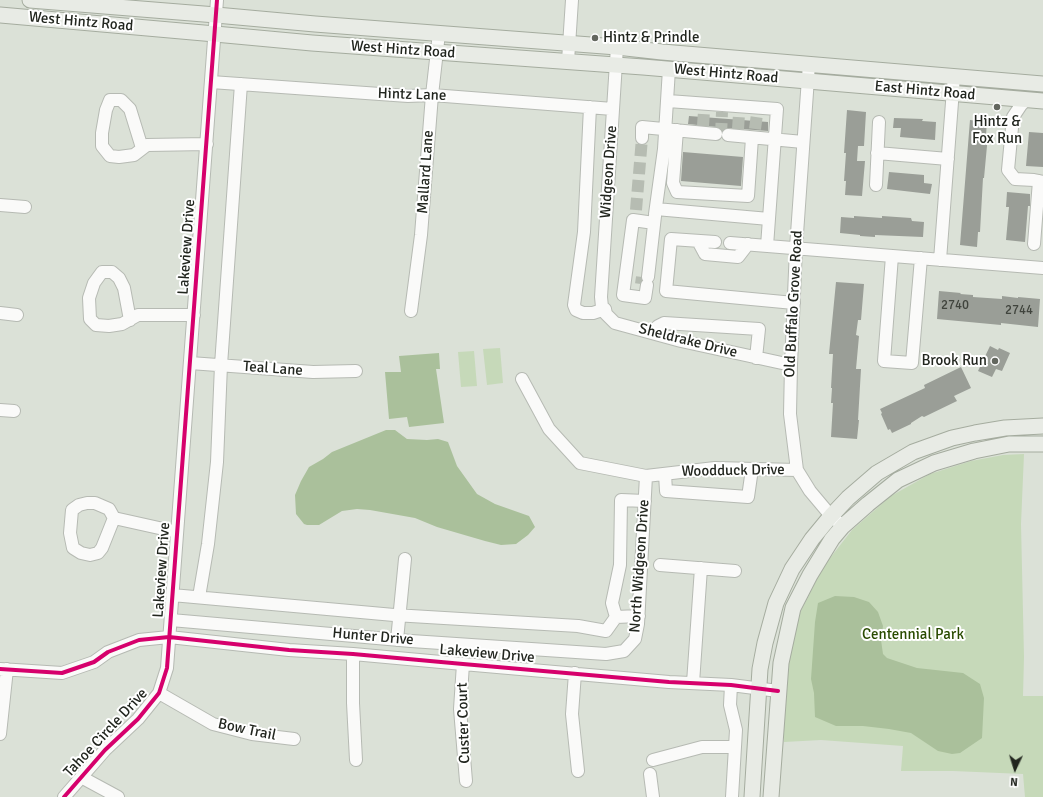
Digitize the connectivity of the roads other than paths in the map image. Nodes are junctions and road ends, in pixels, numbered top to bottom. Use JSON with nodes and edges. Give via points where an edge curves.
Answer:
{"nodes":[{"id":1,"x":38,"y":0,"type":"edge"},
{"id":2,"x":572,"y":0,"type":"edge"},
{"id":3,"x":217,"y":7,"type":"edge"},
{"id":4,"x":0,"y":15,"type":"edge"},
{"id":5,"x":36,"y":18,"type":"junction"},
{"id":6,"x":439,"y":33,"type":"junction"},
{"id":7,"x":215,"y":34,"type":"junction"},
{"id":8,"x":569,"y":44,"type":"junction"},
{"id":9,"x":617,"y":47,"type":"junction"},
{"id":10,"x":436,"y":52,"type":"junction"},
{"id":11,"x":568,"y":61,"type":"junction"},
{"id":12,"x":809,"y":64,"type":"junction"},
{"id":13,"x":616,"y":65,"type":"junction"},
{"id":14,"x":669,"y":70,"type":"junction"},
{"id":15,"x":954,"y":76,"type":"junction"},
{"id":16,"x":807,"y":80,"type":"junction"},
{"id":17,"x":211,"y":82,"type":"junction"},
{"id":18,"x":242,"y":84,"type":"junction"},
{"id":19,"x":1043,"y":84,"type":"edge"},
{"id":20,"x":953,"y":93,"type":"junction"},
{"id":21,"x":432,"y":95,"type":"junction"},
{"id":22,"x":1002,"y":97,"type":"junction"},
{"id":23,"x":1027,"y":99,"type":"junction"},
{"id":24,"x":668,"y":101,"type":"junction"},
{"id":25,"x":1043,"y":101,"type":"edge"},
{"id":26,"x":590,"y":107,"type":"junction"},
{"id":27,"x":613,"y":109,"type":"junction"},
{"id":28,"x":1013,"y":117,"type":"junction"},
{"id":29,"x":879,"y":122,"type":"dead end"},
{"id":30,"x":671,"y":130,"type":"junction"},
{"id":31,"x":735,"y":133,"type":"dead end"},
{"id":32,"x":716,"y":134,"type":"dead end"},
{"id":33,"x":754,"y":135,"type":"junction"},
{"id":34,"x":642,"y":138,"type":"tunnel mouth"},
{"id":35,"x":775,"y":140,"type":"junction"},
{"id":36,"x":803,"y":142,"type":"junction"},
{"id":37,"x":207,"y":144,"type":"junction"},
{"id":38,"x":142,"y":148,"type":"junction"},
{"id":39,"x":877,"y":153,"type":"junction"},
{"id":40,"x":948,"y":160,"type":"junction"},
{"id":41,"x":1041,"y":182,"type":"edge"},
{"id":42,"x":876,"y":186,"type":"dead end"},
{"id":43,"x":0,"y":205,"type":"edge"},
{"id":44,"x":25,"y":207,"type":"dead end"},
{"id":45,"x":655,"y":215,"type":"junction"},
{"id":46,"x":769,"y":219,"type":"junction"},
{"id":47,"x":698,"y":241,"type":"junction"},
{"id":48,"x":715,"y":242,"type":"dead end"},
{"id":49,"x":730,"y":243,"type":"dead end"},
{"id":50,"x":748,"y":244,"type":"junction"},
{"id":51,"x":1034,"y":244,"type":"dead end"},
{"id":52,"x":767,"y":246,"type":"junction"},
{"id":53,"x":796,"y":248,"type":"junction"},
{"id":54,"x":892,"y":256,"type":"junction"},
{"id":55,"x":921,"y":258,"type":"junction"},
{"id":56,"x":940,"y":260,"type":"junction"},
{"id":57,"x":1043,"y":268,"type":"edge"},
{"id":58,"x":601,"y":297,"type":"joint"},
{"id":59,"x":794,"y":302,"type":"junction"},
{"id":60,"x":605,"y":309,"type":"junction"},
{"id":61,"x":411,"y":311,"type":"dead end"},
{"id":62,"x":0,"y":313,"type":"edge"},
{"id":63,"x":17,"y":315,"type":"dead end"},
{"id":64,"x":194,"y":315,"type":"junction"},
{"id":65,"x":130,"y":320,"type":"junction"},
{"id":66,"x":652,"y":333,"type":"junction"},
{"id":67,"x":756,"y":358,"type":"junction"},
{"id":68,"x":190,"y":363,"type":"junction"},
{"id":69,"x":221,"y":365,"type":"junction"},
{"id":70,"x":791,"y":366,"type":"junction"},
{"id":71,"x":356,"y":371,"type":"dead end"},
{"id":72,"x":522,"y":379,"type":"dead end"},
{"id":73,"x":0,"y":410,"type":"edge"},
{"id":74,"x":14,"y":411,"type":"dead end"},
{"id":75,"x":1043,"y":426,"type":"edge"},
{"id":76,"x":1043,"y":444,"type":"edge"},
{"id":77,"x":752,"y":469,"type":"junction"},
{"id":78,"x":797,"y":470,"type":"junction"},
{"id":79,"x":665,"y":474,"type":"junction"},
{"id":80,"x":646,"y":476,"type":"junction"},
{"id":81,"x":644,"y":501,"type":"junction"},
{"id":82,"x":831,"y":516,"type":"junction"},
{"id":83,"x":114,"y":518,"type":"junction"},
{"id":84,"x":843,"y":526,"type":"junction"},
{"id":85,"x":177,"y":532,"type":"junction"},
{"id":86,"x":405,"y":559,"type":"dead end"},
{"id":87,"x":660,"y":565,"type":"dead end"},
{"id":88,"x":700,"y":568,"type":"junction"},
{"id":89,"x":735,"y":571,"type":"dead end"},
{"id":90,"x":172,"y":595,"type":"junction"},
{"id":91,"x":199,"y":597,"type":"junction"},
{"id":92,"x":399,"y":616,"type":"junction"},
{"id":93,"x":616,"y":616,"type":"junction"},
{"id":94,"x":639,"y":616,"type":"junction"},
{"id":95,"x":170,"y":620,"type":"junction"},
{"id":96,"x":169,"y":637,"type":"junction"},
{"id":97,"x":397,"y":640,"type":"junction"},
{"id":98,"x":624,"y":651,"type":"joint"},
{"id":99,"x":353,"y":654,"type":"junction"},
{"id":100,"x":463,"y":664,"type":"junction"},
{"id":101,"x":4,"y":669,"type":"edge"},
{"id":102,"x":574,"y":674,"type":"junction"},
{"id":103,"x":693,"y":683,"type":"junction"},
{"id":104,"x":731,"y":685,"type":"junction"},
{"id":105,"x":759,"y":689,"type":"junction"},
{"id":106,"x":778,"y":691,"type":"junction"},
{"id":107,"x":159,"y":693,"type":"junction"},
{"id":108,"x":0,"y":734,"type":"edge"},
{"id":109,"x":294,"y":739,"type":"dead end"},
{"id":110,"x":735,"y":747,"type":"junction"},
{"id":111,"x":356,"y":760,"type":"dead end"},
{"id":112,"x":653,"y":760,"type":"dead end"},
{"id":113,"x":578,"y":771,"type":"dead end"},
{"id":114,"x":650,"y":774,"type":"dead end"},
{"id":115,"x":81,"y":777,"type":"junction"},
{"id":116,"x":466,"y":781,"type":"dead end"},
{"id":117,"x":64,"y":797,"type":"edge"},
{"id":118,"x":118,"y":797,"type":"edge"},
{"id":119,"x":653,"y":797,"type":"edge"},
{"id":120,"x":732,"y":797,"type":"edge"},
{"id":121,"x":752,"y":797,"type":"edge"},
{"id":122,"x":771,"y":797,"type":"edge"}],
"edges":[{"from":1,"to":3,"type":"main road","name":"West Hintz Road"},
{"from":1,"to":5,"type":"street"},
{"from":2,"to":8,"type":"street"},
{"from":3,"to":6,"type":"main road","name":"West Hintz Road","via":[[315,24]]},
{"from":3,"to":7,"type":"street","name":"Lakeview Drive"},
{"from":4,"to":5,"type":"main road","name":"West Hintz Road"},
{"from":5,"to":7,"type":"main road","name":"West Hintz Road"},
{"from":6,"to":8,"type":"main road","name":"West Hintz Road"},
{"from":6,"to":10,"type":"street","name":"Mallard Lane"},
{"from":7,"to":10,"type":"main road","name":"West Hintz Road"},
{"from":7,"to":17,"type":"street","name":"Lakeview Drive"},
{"from":8,"to":9,"type":"main road","name":"West Hintz Road"},
{"from":8,"to":11,"type":"street"},
{"from":9,"to":12,"type":"main road","name":"West Hintz Road"},
{"from":9,"to":13,"type":"street","name":"Widgeon Drive"},
{"from":10,"to":11,"type":"main road","name":"West Hintz Road"},
{"from":10,"to":21,"type":"street","name":"Mallard Lane"},
{"from":11,"to":13,"type":"main road","name":"West Hintz Road"},
{"from":12,"to":15,"type":"main road","name":"East Hintz Road"},
{"from":12,"to":16,"type":"street","name":"Old Buffalo Grove Road"},
{"from":13,"to":14,"type":"main road","name":"West Hintz Road"},
{"from":13,"to":27,"type":"street","name":"Widgeon Drive"},
{"from":14,"to":16,"type":"main road","name":"West Hintz Road"},
{"from":14,"to":24,"type":"street"},
{"from":15,"to":19,"type":"main road","name":"East Hintz Road"},
{"from":15,"to":20,"type":"street"},
{"from":16,"to":20,"type":"main road","name":"East Hintz Road"},
{"from":16,"to":36,"type":"street","name":"Old Buffalo Grove Road"},
{"from":17,"to":18,"type":"street","name":"Hintz Lane"},
{"from":17,"to":37,"type":"street","name":"Lakeview Drive"},
{"from":18,"to":21,"type":"street","name":"Hintz Lane","via":[[408,96]]},
{"from":18,"to":69,"type":"street"},
{"from":20,"to":22,"type":"main road","name":"East Hintz Road"},
{"from":20,"to":40,"type":"street"},
{"from":21,"to":26,"type":"street","name":"Hintz Lane"},
{"from":21,"to":61,"type":"street","name":"Mallard Lane","via":[[421,235]]},
{"from":22,"to":23,"type":"main road","name":"East Hintz Road"},
{"from":22,"to":28,"type":"street"},
{"from":23,"to":25,"type":"main road","name":"East Hintz Road"},
{"from":23,"to":28,"type":"street"},
{"from":24,"to":30,"type":"street"},
{"from":24,"to":35,"type":"street","via":[[722,109],[776,109]]},
{"from":26,"to":27,"type":"street","name":"Hintz Lane"},
{"from":26,"to":60,"type":"street","via":[[584,232],[574,305],[576,310],[583,313]]},
{"from":27,"to":58,"type":"street","name":"Widgeon Drive"},
{"from":28,"to":41,"type":"street","via":[[1008,170],[1015,179]]},
{"from":29,"to":39,"type":"street"},
{"from":30,"to":32,"type":"street","via":[[703,130]]},
{"from":30,"to":33,"type":"street","via":[[673,183],[677,192],[748,196]]},
{"from":30,"to":34,"type":"street","via":[[642,127]]},
{"from":30,"to":45,"type":"street"},
{"from":31,"to":33,"type":"street"},
{"from":33,"to":35,"type":"street"},
{"from":35,"to":36,"type":"street"},
{"from":35,"to":46,"type":"street"},
{"from":36,"to":53,"type":"street","name":"Old Buffalo Grove Road"},
{"from":37,"to":38,"type":"street","via":[[147,145]]},
{"from":37,"to":64,"type":"street","name":"Lakeview Drive"},
{"from":38,"to":38,"type":"street","via":[[130,109],[121,100],[110,100],[106,110],[102,146],[110,156],[119,158],[134,155]]},
{"from":39,"to":40,"type":"street"},
{"from":39,"to":42,"type":"street"},
{"from":40,"to":56,"type":"street"},
{"from":41,"to":51,"type":"street"},
{"from":43,"to":44,"type":"street"},
{"from":45,"to":45,"type":"street","via":[[635,215],[623,295],[645,298]]},
{"from":45,"to":46,"type":"street"},
{"from":46,"to":52,"type":"street"},
{"from":47,"to":48,"type":"street"},
{"from":47,"to":50,"type":"street","via":[[705,254],[738,257]]},
{"from":47,"to":59,"type":"street","via":[[671,239],[666,291]]},
{"from":49,"to":50,"type":"street"},
{"from":50,"to":52,"type":"street"},
{"from":52,"to":53,"type":"street"},
{"from":53,"to":54,"type":"street"},
{"from":53,"to":59,"type":"street","name":"Old Buffalo Grove Road"},
{"from":54,"to":55,"type":"street"},
{"from":54,"to":55,"type":"street","via":[[884,361],[912,363]]},
{"from":55,"to":56,"type":"street"},
{"from":56,"to":57,"type":"street"},
{"from":58,"to":60,"type":"street","name":"Sheldrake Drive","via":[[602,307]]},
{"from":59,"to":70,"type":"street","name":"Old Buffalo Grove Road"},
{"from":60,"to":66,"type":"street","name":"Sheldrake Drive","via":[[606,314],[615,323]]},
{"from":62,"to":63,"type":"street"},
{"from":64,"to":65,"type":"street","via":[[138,316]]},
{"from":64,"to":68,"type":"street","name":"Lakeview Drive"},
{"from":65,"to":65,"type":"street","via":[[124,288],[119,278],[112,272],[102,272],[94,282],[89,298],[90,319],[96,325],[109,326]]},
{"from":66,"to":67,"type":"street","name":"Sheldrake Drive"},
{"from":66,"to":67,"type":"street","via":[[664,323],[759,329]]},
{"from":67,"to":70,"type":"street","name":"Sheldrake Drive"},
{"from":68,"to":69,"type":"street","name":"Teal Lane"},
{"from":68,"to":85,"type":"street","name":"Lakeview Drive"},
{"from":69,"to":71,"type":"street","name":"Teal Lane","via":[[313,372]]},
{"from":69,"to":91,"type":"street","via":[[216,462],[208,544]]},
{"from":70,"to":78,"type":"street","name":"Old Buffalo Grove Road","via":[[790,414]]},
{"from":72,"to":80,"type":"street","name":"Woodduck Drive","via":[[549,429],[580,463]]},
{"from":73,"to":74,"type":"street"},
{"from":75,"to":82,"type":"main road","via":[[975,432],[913,452],[877,473]]},
{"from":76,"to":84,"type":"main road","via":[[1009,444],[934,463],[898,480]]},
{"from":77,"to":78,"type":"street","name":"Woodduck Drive"},
{"from":77,"to":79,"type":"street","name":"Woodduck Drive","via":[[715,468]]},
{"from":77,"to":79,"type":"street","via":[[748,497],[666,491]]},
{"from":78,"to":82,"type":"street","name":"Old Buffalo Grove Road","via":[[810,491]]},
{"from":79,"to":80,"type":"street","name":"Woodduck Drive"},
{"from":80,"to":81,"type":"street","name":"North Widgeon Drive"},
{"from":81,"to":93,"type":"street","via":[[621,500],[620,565],[612,603]]},
{"from":81,"to":94,"type":"street","name":"North Widgeon Drive"},
{"from":82,"to":84,"type":"street","name":"Old Buffalo Grove Road"},
{"from":82,"to":105,"type":"main road","via":[[792,569],[776,602],[765,643]]},
{"from":83,"to":83,"type":"street","via":[[109,509],[95,503],[79,505],[72,510],[70,533],[74,548],[81,553],[98,553]]},
{"from":83,"to":85,"type":"street"},
{"from":84,"to":106,"type":"main road","via":[[810,575],[793,608],[781,662]]},
{"from":85,"to":90,"type":"street","name":"Lakeview Drive"},
{"from":86,"to":92,"type":"street"},
{"from":87,"to":88,"type":"street"},
{"from":88,"to":89,"type":"street"},
{"from":88,"to":103,"type":"street"},
{"from":90,"to":91,"type":"street"},
{"from":90,"to":95,"type":"street","name":"Lakeview Drive"},
{"from":91,"to":92,"type":"street"},
{"from":92,"to":93,"type":"street","via":[[578,626],[606,631]]},
{"from":92,"to":97,"type":"street"},
{"from":93,"to":94,"type":"street"},
{"from":94,"to":98,"type":"street","name":"North Widgeon Drive","via":[[635,639]]},
{"from":95,"to":96,"type":"street","name":"Lakeview Drive"},
{"from":95,"to":97,"type":"street","name":"Hunter Drive"},
{"from":96,"to":99,"type":"street","name":"Lakeview Drive"},
{"from":96,"to":101,"type":"street","via":[[140,640],[108,652],[94,662],[62,673]]},
{"from":96,"to":107,"type":"street","name":"Tahoe Circle Drive","via":[[167,668]]},
{"from":97,"to":98,"type":"street","name":"Hunter Drive","via":[[606,654]]},
{"from":99,"to":100,"type":"street","name":"Lakeview Drive"},
{"from":99,"to":111,"type":"street"},
{"from":100,"to":102,"type":"street","name":"Lakeview Drive"},
{"from":100,"to":116,"type":"street","name":"Custer Court","via":[[460,709]]},
{"from":101,"to":108,"type":"street"},
{"from":102,"to":103,"type":"street","name":"Lakeview Drive"},
{"from":102,"to":113,"type":"street","via":[[572,714]]},
{"from":103,"to":104,"type":"street","name":"Lakeview Drive"},
{"from":104,"to":105,"type":"street","name":"Lakeview Drive"},
{"from":104,"to":110,"type":"street","via":[[730,705],[736,730]]},
{"from":105,"to":106,"type":"street","name":"Lakeview Drive"},
{"from":105,"to":121,"type":"main road"},
{"from":106,"to":122,"type":"main road"},
{"from":107,"to":109,"type":"street","name":"Bow Trail","via":[[213,724],[252,734]]},
{"from":107,"to":115,"type":"street","name":"Tahoe Circle Drive","via":[[138,720],[105,750]]},
{"from":110,"to":112,"type":"street","via":[[702,747]]},
{"from":110,"to":120,"type":"street"},
{"from":114,"to":119,"type":"street"},
{"from":115,"to":117,"type":"street","name":"Tahoe Circle Drive"},
{"from":115,"to":118,"type":"street"}]}
